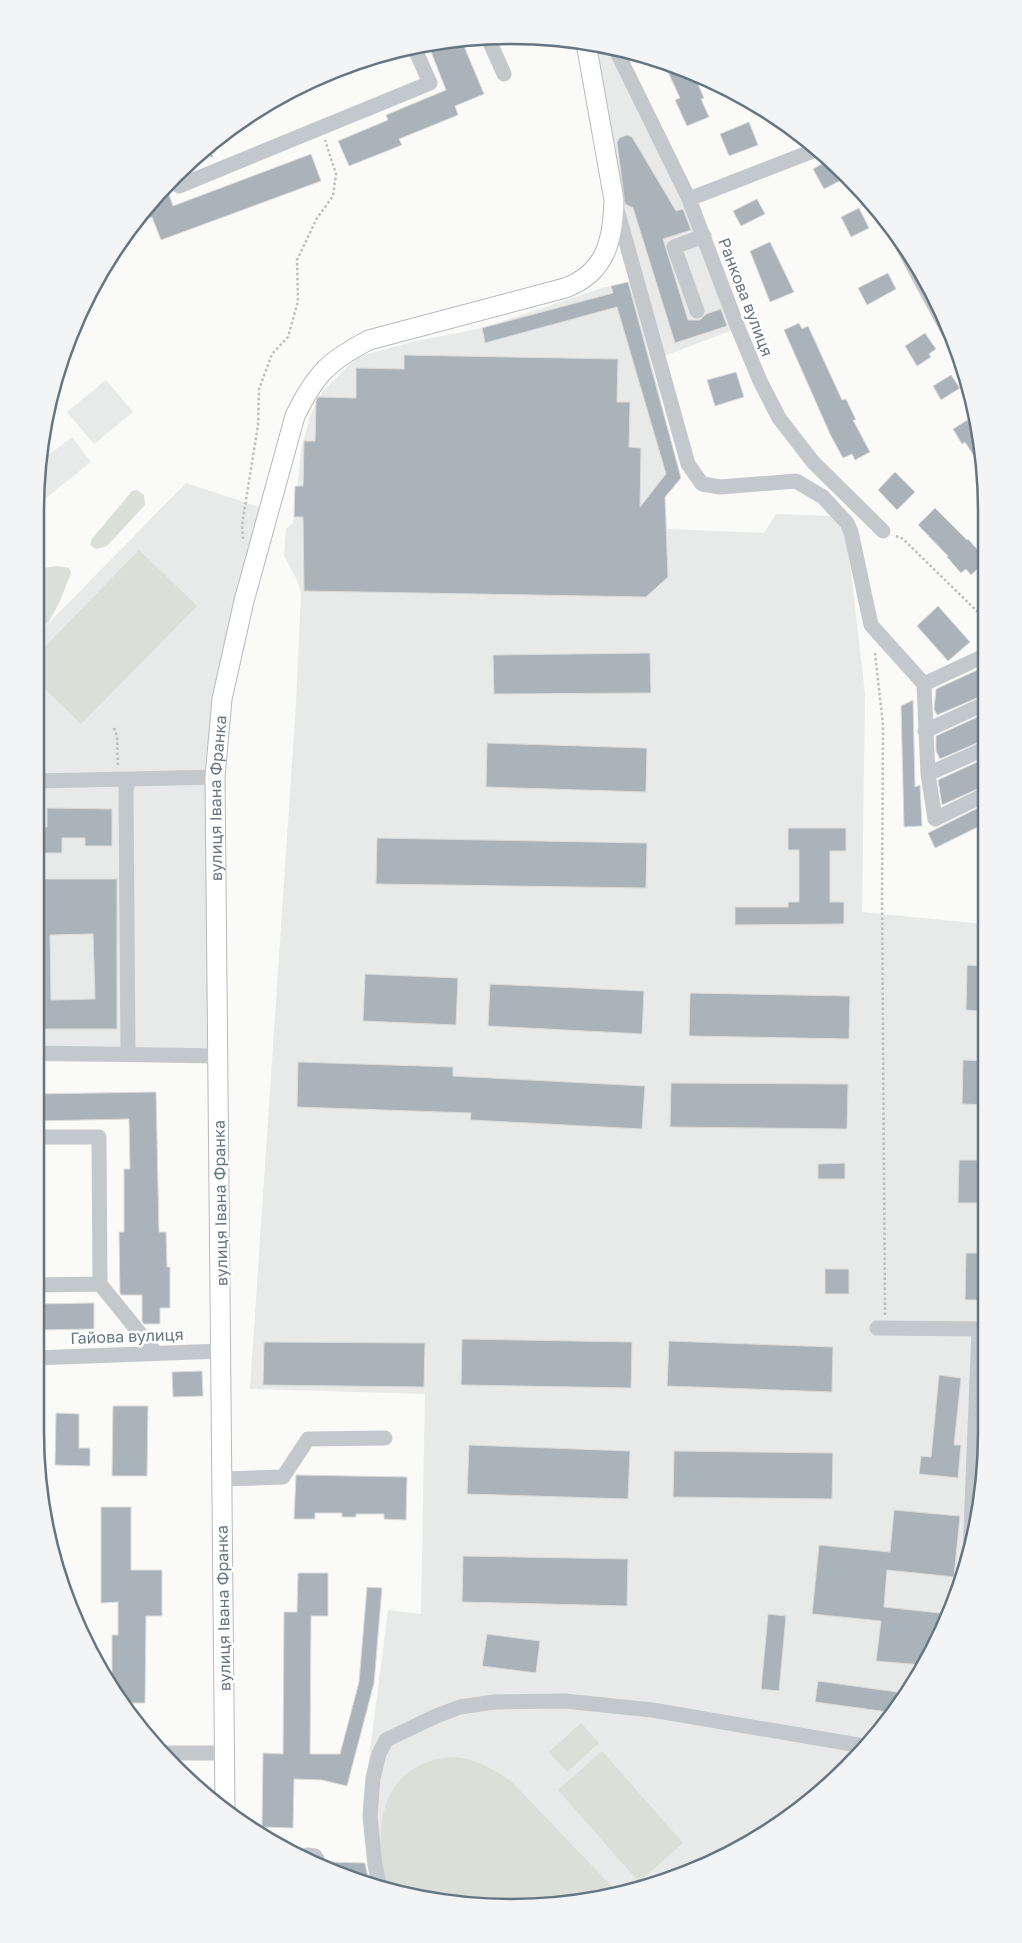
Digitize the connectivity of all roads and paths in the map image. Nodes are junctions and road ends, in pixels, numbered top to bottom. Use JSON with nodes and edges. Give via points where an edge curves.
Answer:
{"nodes":[{"id":1,"x":491,"y":45,"type":"edge"},
{"id":2,"x":587,"y":51,"type":"edge"},
{"id":3,"x":417,"y":54,"type":"edge"},
{"id":4,"x":620,"y":57,"type":"edge"},
{"id":5,"x":504,"y":74,"type":"dead end"},
{"id":6,"x":320,"y":127,"type":"junction"},
{"id":7,"x":810,"y":152,"type":"edge"},
{"id":8,"x":178,"y":184,"type":"edge"},
{"id":9,"x":690,"y":199,"type":"junction"},
{"id":10,"x":614,"y":200,"type":"junction"},
{"id":11,"x":704,"y":236,"type":"junction"},
{"id":12,"x":698,"y":310,"type":"dead end"},
{"id":13,"x":883,"y":531,"type":"joint"},
{"id":14,"x":243,"y":542,"type":"dead end"},
{"id":15,"x":978,"y":612,"type":"edge"},
{"id":16,"x":875,"y":651,"type":"dead end"},
{"id":17,"x":978,"y":659,"type":"edge"},
{"id":18,"x":924,"y":684,"type":"junction"},
{"id":19,"x":978,"y":707,"type":"edge"},
{"id":20,"x":114,"y":728,"type":"dead end"},
{"id":21,"x":925,"y":731,"type":"junction"},
{"id":22,"x":978,"y":751,"type":"edge"},
{"id":23,"x":928,"y":774,"type":"junction"},
{"id":24,"x":215,"y":777,"type":"junction"},
{"id":25,"x":123,"y":779,"type":"junction"},
{"id":26,"x":44,"y":781,"type":"edge"},
{"id":27,"x":978,"y":799,"type":"edge"},
{"id":28,"x":44,"y":1053,"type":"edge"},
{"id":29,"x":128,"y":1054,"type":"junction"},
{"id":30,"x":218,"y":1056,"type":"junction"},
{"id":31,"x":44,"y":1137,"type":"edge"},
{"id":32,"x":100,"y":1284,"type":"junction"},
{"id":33,"x":44,"y":1285,"type":"edge"},
{"id":34,"x":881,"y":1328,"type":"joint"},
{"id":35,"x":978,"y":1329,"type":"edge"},
{"id":36,"x":221,"y":1351,"type":"junction"},
{"id":37,"x":155,"y":1352,"type":"junction"},
{"id":38,"x":44,"y":1358,"type":"edge"},
{"id":39,"x":978,"y":1405,"type":"edge"},
{"id":40,"x":386,"y":1438,"type":"dead end"},
{"id":41,"x":222,"y":1479,"type":"junction"},
{"id":42,"x":973,"y":1499,"type":"edge"},
{"id":43,"x":857,"y":1745,"type":"edge"},
{"id":44,"x":172,"y":1753,"type":"edge"},
{"id":45,"x":225,"y":1753,"type":"junction"},
{"id":46,"x":225,"y":1801,"type":"edge"},
{"id":47,"x":378,"y":1879,"type":"edge"}],
"edges":[{"from":1,"to":5,"type":"street"},
{"from":2,"to":10,"type":"main road","name":"вулиця Івана Франка"},
{"from":3,"to":6,"type":"street","via":[[430,83]]},
{"from":4,"to":9,"type":"street","name":"Ранкова вулиця"},
{"from":6,"to":8,"type":"street"},
{"from":6,"to":14,"type":"path","via":[[336,174],[333,196],[317,218],[297,260],[298,301],[288,337],[272,354],[259,389],[258,425],[242,525]]},
{"from":7,"to":9,"type":"street"},
{"from":9,"to":11,"type":"street","name":"Ранкова вулиця"},
{"from":10,"to":18,"type":"street","via":[[688,464],[702,484],[720,487],[796,481],[822,497],[847,523],[851,532],[871,625]]},
{"from":10,"to":24,"type":"main road","name":"вулиця Івана Франка","via":[[610,241],[597,267],[587,277],[575,284],[369,340],[342,354],[308,390],[295,416],[244,600],[222,699]]},
{"from":11,"to":12,"type":"street","via":[[674,247]]},
{"from":11,"to":13,"type":"street","name":"Ранкова вулиця","via":[[756,372],[779,418],[813,462]]},
{"from":13,"to":15,"type":"path","via":[[903,539]]},
{"from":16,"to":34,"type":"path","via":[[883,725]]},
{"from":17,"to":18,"type":"street"},
{"from":18,"to":21,"type":"street"},
{"from":19,"to":21,"type":"street"},
{"from":20,"to":25,"type":"path"},
{"from":21,"to":23,"type":"street"},
{"from":22,"to":23,"type":"street"},
{"from":23,"to":27,"type":"street","via":[[935,819]]},
{"from":24,"to":25,"type":"street"},
{"from":24,"to":30,"type":"main road","name":"вулиця Івана Франка"},
{"from":25,"to":26,"type":"street"},
{"from":25,"to":29,"type":"street","via":[[126,790]]},
{"from":28,"to":29,"type":"street"},
{"from":29,"to":30,"type":"street"},
{"from":30,"to":36,"type":"main road","name":"вулиця Івана Франка"},
{"from":31,"to":32,"type":"street","via":[[99,1137]]},
{"from":32,"to":33,"type":"street"},
{"from":32,"to":37,"type":"street"},
{"from":34,"to":35,"type":"street"},
{"from":36,"to":37,"type":"street","name":"Гайова вулиця"},
{"from":36,"to":41,"type":"main road","name":"вулиця Івана Франка"},
{"from":37,"to":38,"type":"street","name":"Гайова вулиця"},
{"from":39,"to":42,"type":"street"},
{"from":40,"to":41,"type":"street","via":[[308,1440],[283,1477]]},
{"from":41,"to":45,"type":"main road","name":"вулиця Івана Франка"},
{"from":43,"to":47,"type":"street","via":[[652,1710],[565,1700],[494,1702],[460,1708],[386,1740],[379,1754],[370,1816]]},
{"from":44,"to":45,"type":"street"},
{"from":45,"to":46,"type":"main road","name":"вулиця Івана Франка"}]}
